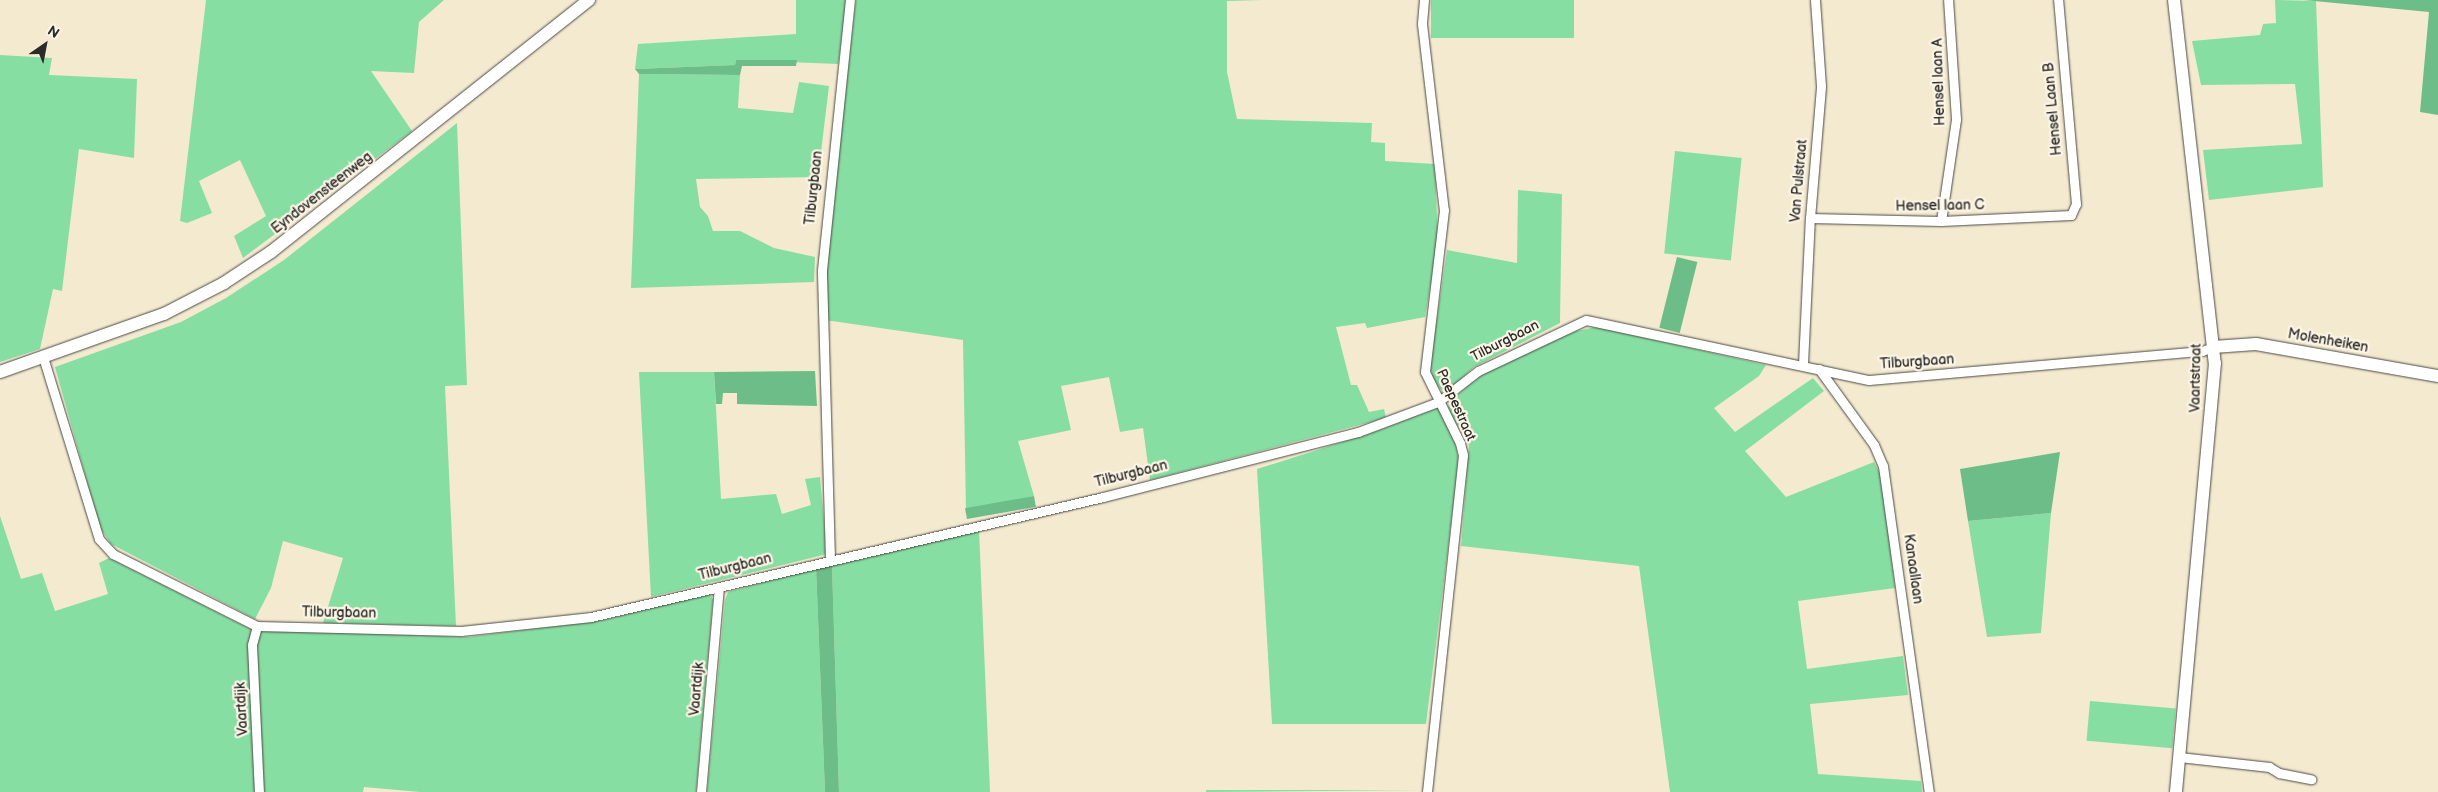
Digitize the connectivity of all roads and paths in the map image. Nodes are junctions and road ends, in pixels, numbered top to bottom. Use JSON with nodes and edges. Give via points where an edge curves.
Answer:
{"nodes":[{"id":1,"x":589,"y":0,"type":"edge"},
{"id":2,"x":850,"y":0,"type":"edge"},
{"id":3,"x":1424,"y":0,"type":"edge"},
{"id":4,"x":1815,"y":0,"type":"edge"},
{"id":5,"x":1948,"y":0,"type":"edge"},
{"id":6,"x":2058,"y":0,"type":"edge"},
{"id":7,"x":2174,"y":0,"type":"edge"},
{"id":8,"x":2071,"y":215,"type":"joint"},
{"id":9,"x":1810,"y":218,"type":"junction"},
{"id":10,"x":1941,"y":222,"type":"junction"},
{"id":11,"x":2213,"y":347,"type":"junction"},
{"id":12,"x":43,"y":357,"type":"junction"},
{"id":13,"x":1803,"y":364,"type":"junction"},
{"id":14,"x":1819,"y":369,"type":"junction"},
{"id":15,"x":0,"y":372,"type":"edge"},
{"id":16,"x":2438,"y":376,"type":"edge"},
{"id":17,"x":1438,"y":402,"type":"junction"},
{"id":18,"x":830,"y":560,"type":"junction"},
{"id":19,"x":719,"y":587,"type":"junction"},
{"id":20,"x":257,"y":626,"type":"junction"},
{"id":21,"x":2179,"y":757,"type":"junction"},
{"id":22,"x":2311,"y":780,"type":"dead end"},
{"id":23,"x":259,"y":792,"type":"edge"},
{"id":24,"x":702,"y":792,"type":"edge"},
{"id":25,"x":1427,"y":792,"type":"edge"},
{"id":26,"x":1929,"y":792,"type":"edge"},
{"id":27,"x":2176,"y":792,"type":"edge"}],
"edges":[{"from":1,"to":12,"type":"street","name":"Eyndovensteenweg","via":[[271,252],[224,283],[164,314]]},
{"from":2,"to":18,"type":"street","name":"Tilburgbaan","via":[[822,270]]},
{"from":3,"to":17,"type":"street","name":"Paepestraat","via":[[1422,24],[1444,210],[1425,362],[1425,372]]},
{"from":4,"to":9,"type":"street","name":"Van Pulstraat","via":[[1821,86]]},
{"from":5,"to":10,"type":"street","name":"Hensel laan A","via":[[1956,119]]},
{"from":6,"to":8,"type":"street","name":"Hensel Laan B","via":[[2076,204]]},
{"from":7,"to":11,"type":"street","name":"Vaartstraat"},
{"from":8,"to":10,"type":"street","name":"Hensel laan C"},
{"from":9,"to":10,"type":"street","name":"Hensel laan C"},
{"from":9,"to":13,"type":"street","name":"Van Pulstraat"},
{"from":11,"to":14,"type":"street","name":"Tilburgbaan","via":[[2202,351],[1878,380]]},
{"from":11,"to":16,"type":"street","name":"Molenheiken","via":[[2256,344]]},
{"from":11,"to":21,"type":"street","name":"Vaartstraat","via":[[2211,411]]},
{"from":12,"to":15,"type":"street"},
{"from":12,"to":20,"type":"street","name":"Tilburgbaan","via":[[103,546]]},
{"from":13,"to":14,"type":"street","name":"Tilburgbaan"},
{"from":13,"to":17,"type":"street","name":"Tilburgbaan","via":[[1586,320],[1478,371]]},
{"from":14,"to":26,"type":"street","name":"Kanaallaan","via":[[1874,445],[1883,466]]},
{"from":17,"to":18,"type":"street","name":"Tilburgbaan","via":[[1358,432],[1274,454]]},
{"from":17,"to":25,"type":"street","name":"Paepestraat","via":[[1463,455]]},
{"from":18,"to":19,"type":"street","name":"Tilburgbaan"},
{"from":19,"to":20,"type":"street","name":"Tilburgbaan","via":[[591,617],[460,631]]},
{"from":19,"to":24,"type":"street","name":"Vaartdijk"},
{"from":20,"to":23,"type":"street","name":"Vaartdijk","via":[[252,645]]},
{"from":21,"to":22,"type":"street","via":[[2269,767],[2279,773]]},
{"from":21,"to":27,"type":"street","name":"Vaartstraat"}]}
